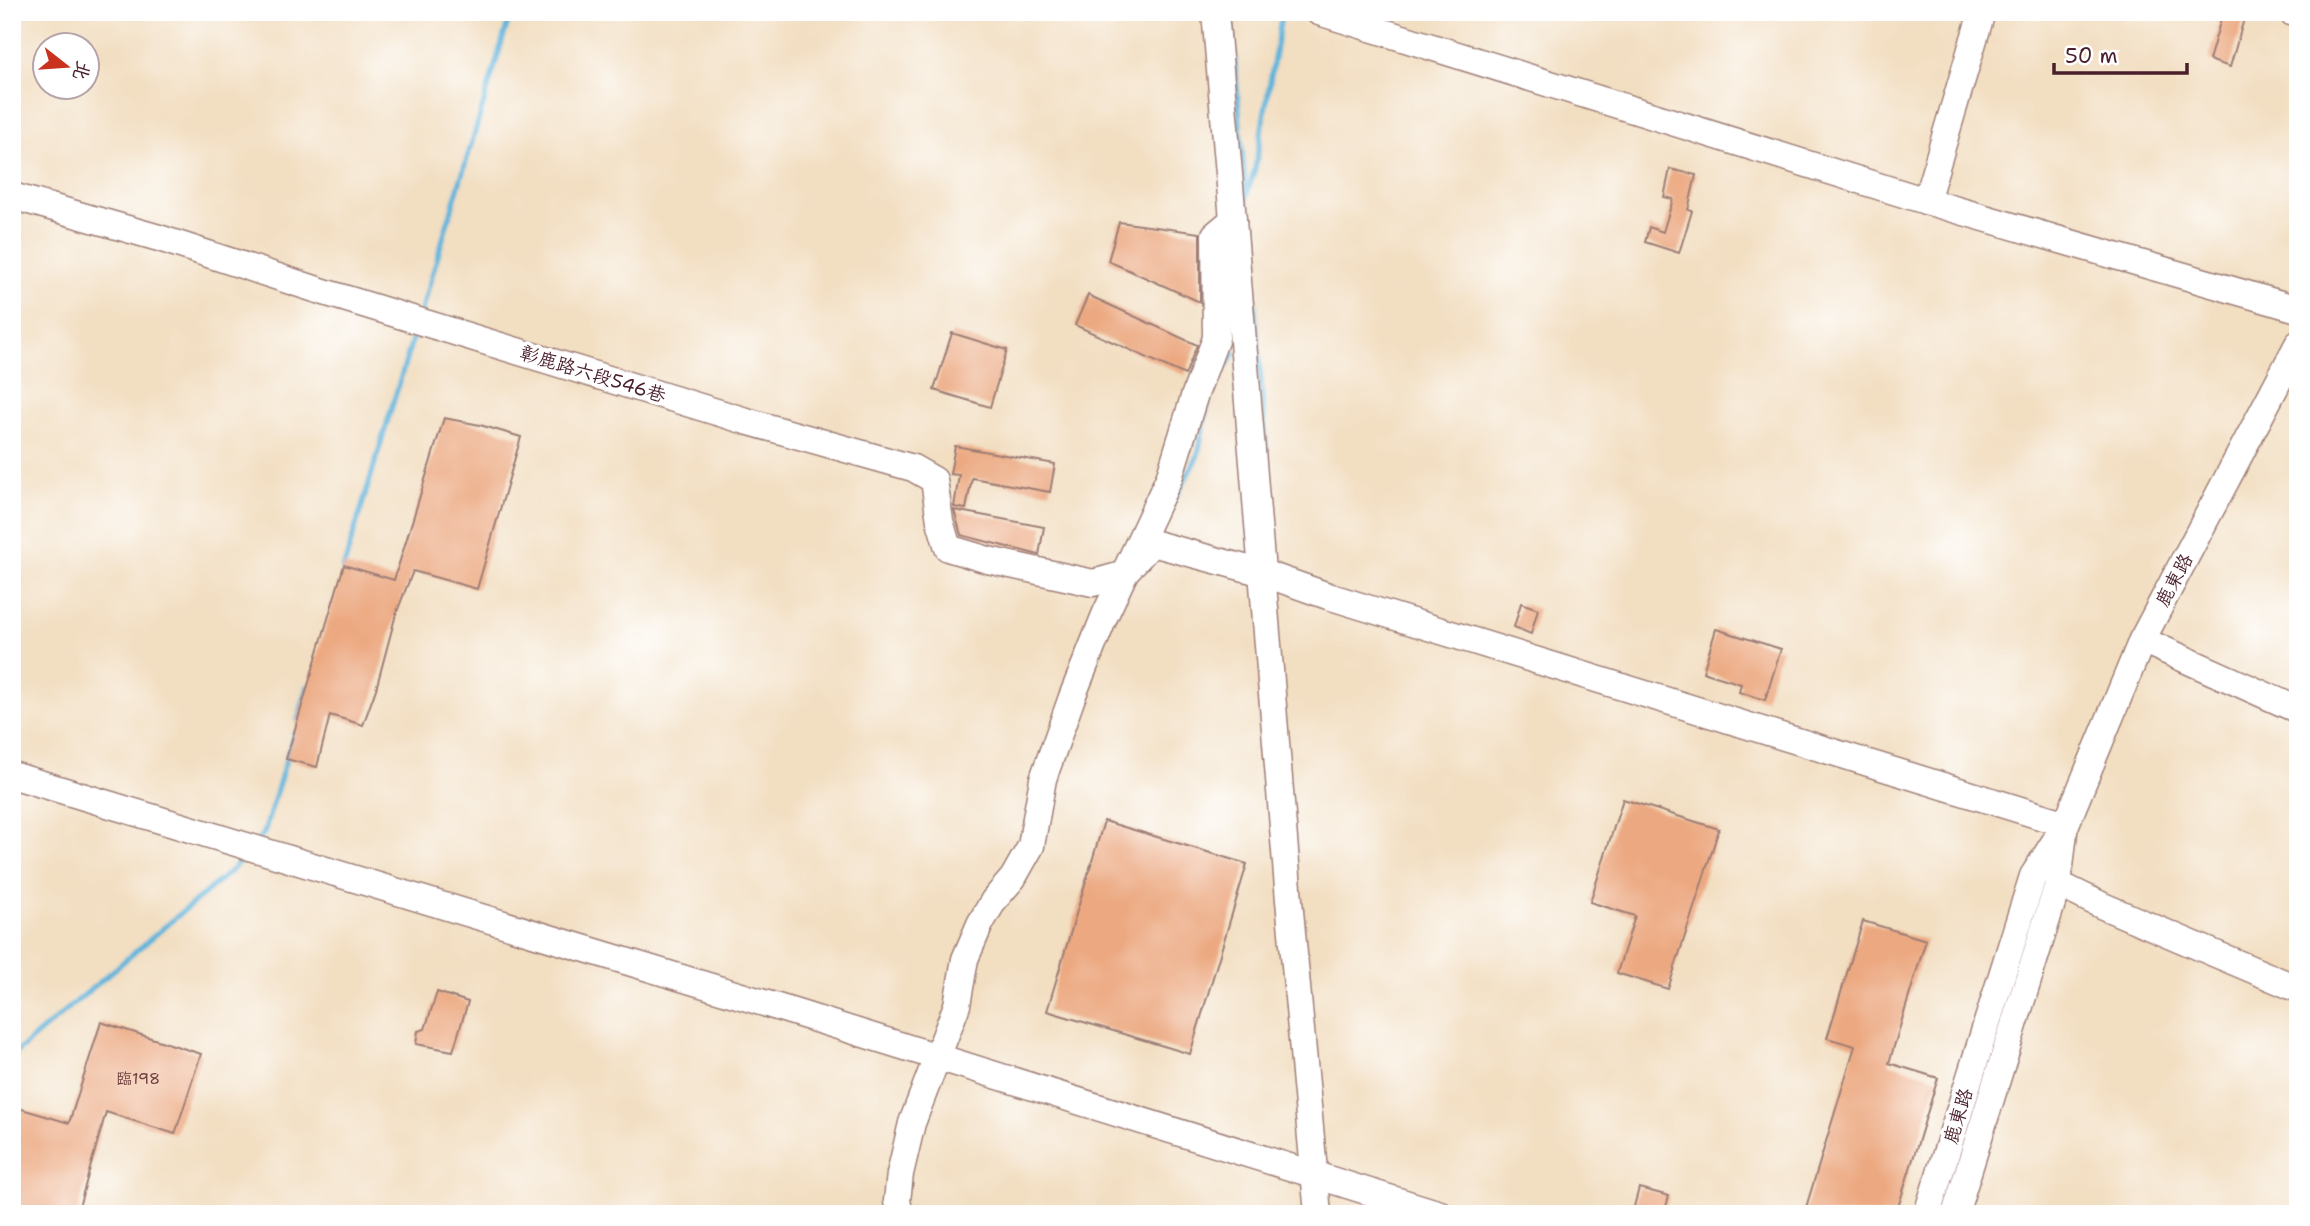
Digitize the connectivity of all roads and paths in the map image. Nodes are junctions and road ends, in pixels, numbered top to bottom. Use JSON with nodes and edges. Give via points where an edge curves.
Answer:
{"nodes":[{"id":1,"x":1215,"y":12,"type":"edge"},
{"id":2,"x":1319,"y":12,"type":"edge"},
{"id":3,"x":1982,"y":12,"type":"edge"},
{"id":4,"x":2291,"y":12,"type":"edge"},
{"id":5,"x":2298,"y":14,"type":"edge"},
{"id":6,"x":12,"y":196,"type":"edge"},
{"id":7,"x":1927,"y":201,"type":"junction"},
{"id":8,"x":1233,"y":220,"type":"junction"},
{"id":9,"x":2298,"y":309,"type":"edge"},
{"id":10,"x":2298,"y":344,"type":"edge"},
{"id":11,"x":1263,"y":573,"type":"junction"},
{"id":12,"x":1122,"y":575,"type":"junction"},
{"id":13,"x":2142,"y":640,"type":"junction"},
{"id":14,"x":2298,"y":710,"type":"edge"},
{"id":15,"x":12,"y":775,"type":"edge"},
{"id":16,"x":2066,"y":824,"type":"junction"},
{"id":17,"x":2058,"y":884,"type":"junction"},
{"id":18,"x":2298,"y":989,"type":"edge"},
{"id":19,"x":938,"y":1057,"type":"junction"},
{"id":20,"x":1315,"y":1176,"type":"junction"},
{"id":21,"x":900,"y":1214,"type":"edge"},
{"id":22,"x":1318,"y":1214,"type":"edge"},
{"id":23,"x":1440,"y":1214,"type":"edge"},
{"id":24,"x":1927,"y":1214,"type":"edge"},
{"id":25,"x":1955,"y":1214,"type":"edge"}],
"edges":[{"from":1,"to":8,"type":"street"},
{"from":2,"to":7,"type":"street"},
{"from":3,"to":7,"type":"street"},
{"from":4,"to":5,"type":"street"},
{"from":6,"to":12,"type":"street","name":"彰鹿路六段546巷","via":[[913,468],[934,480],[948,548],[1093,583]]},
{"from":7,"to":9,"type":"street"},
{"from":8,"to":11,"type":"street"},
{"from":8,"to":12,"type":"street","via":[[1215,235],[1216,338],[1170,478]]},
{"from":10,"to":13,"type":"street","name":"鹿東路"},
{"from":11,"to":12,"type":"street","via":[[1152,543]]},
{"from":11,"to":16,"type":"street"},
{"from":11,"to":20,"type":"street"},
{"from":12,"to":19,"type":"street","via":[[1043,779],[1031,846],[980,924],[965,959],[957,1005]]},
{"from":13,"to":14,"type":"street"},
{"from":13,"to":16,"type":"street","name":"鹿東路"},
{"from":15,"to":19,"type":"street"},
{"from":16,"to":17,"type":"street","name":"鹿東路"},
{"from":16,"to":24,"type":"street","name":"鹿東路","via":[[2033,876]]},
{"from":17,"to":18,"type":"street"},
{"from":17,"to":25,"type":"street","name":"鹿東路"},
{"from":19,"to":20,"type":"street"},
{"from":19,"to":21,"type":"street","via":[[912,1123],[900,1174]]},
{"from":20,"to":22,"type":"street"},
{"from":20,"to":23,"type":"street"}]}
